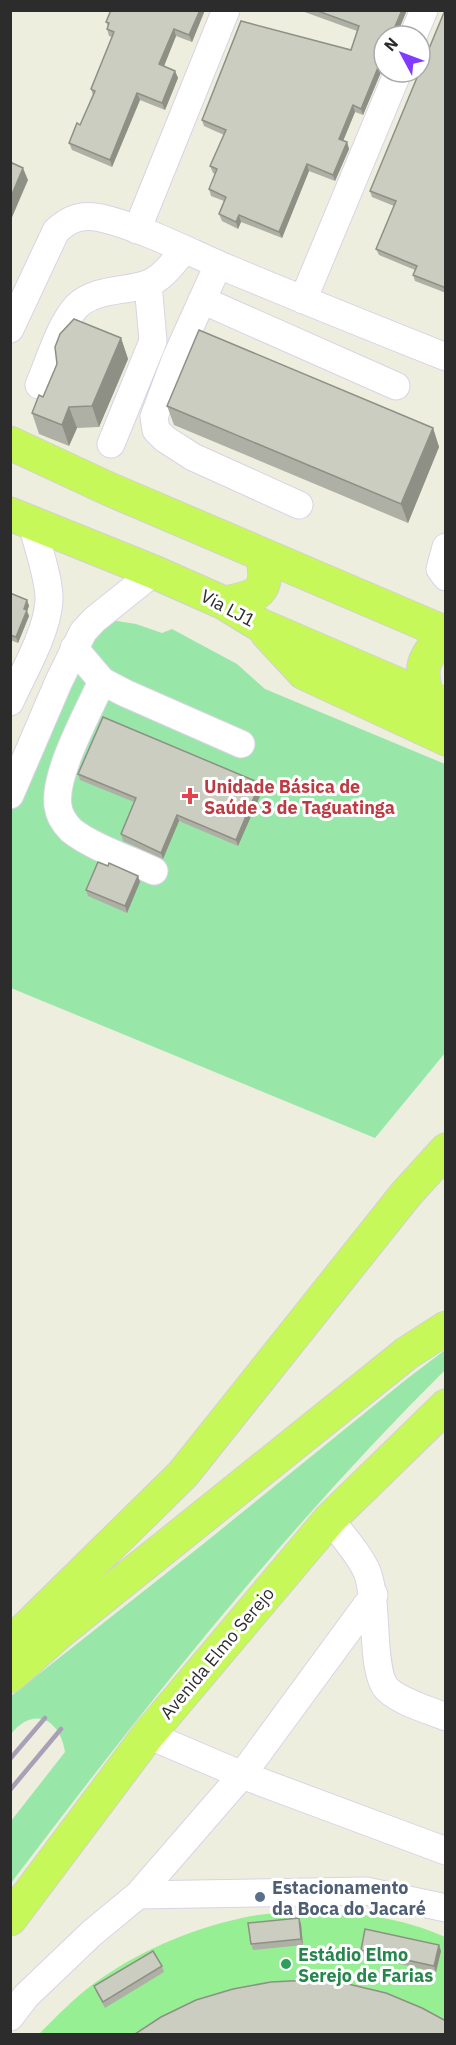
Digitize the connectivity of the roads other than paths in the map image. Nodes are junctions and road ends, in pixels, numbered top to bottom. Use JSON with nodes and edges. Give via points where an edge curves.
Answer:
{"nodes":[{"id":1,"x":226,"y":10,"type":"edge"},
{"id":2,"x":424,"y":10,"type":"edge"},
{"id":3,"x":418,"y":24,"type":"edge"},
{"id":4,"x":393,"y":84,"type":"edge"},
{"id":5,"x":137,"y":230,"type":"junction"},
{"id":6,"x":184,"y":250,"type":"junction"},
{"id":7,"x":218,"y":265,"type":"junction"},
{"id":8,"x":148,"y":284,"type":"junction"},
{"id":9,"x":202,"y":300,"type":"junction"},
{"id":10,"x":303,"y":300,"type":"junction"},
{"id":11,"x":10,"y":329,"type":"edge"},
{"id":12,"x":446,"y":357,"type":"edge"},
{"id":13,"x":39,"y":385,"type":"dead end"},
{"id":14,"x":396,"y":386,"type":"dead end"},
{"id":15,"x":10,"y":443,"type":"edge"},
{"id":16,"x":111,"y":444,"type":"dead end"},
{"id":17,"x":299,"y":506,"type":"dead end"},
{"id":18,"x":21,"y":519,"type":"edge"},
{"id":19,"x":446,"y":547,"type":"edge"},
{"id":20,"x":262,"y":555,"type":"junction"},
{"id":21,"x":154,"y":572,"type":"junction"},
{"id":22,"x":446,"y":577,"type":"edge"},
{"id":23,"x":49,"y":600,"type":"junction"},
{"id":24,"x":224,"y":603,"type":"junction"},
{"id":25,"x":260,"y":625,"type":"junction"},
{"id":26,"x":445,"y":633,"type":"edge"},
{"id":27,"x":79,"y":640,"type":"junction"},
{"id":28,"x":102,"y":681,"type":"junction"},
{"id":29,"x":436,"y":700,"type":"edge"},
{"id":30,"x":10,"y":702,"type":"edge"},
{"id":31,"x":446,"y":739,"type":"edge"},
{"id":32,"x":241,"y":744,"type":"dead end"},
{"id":33,"x":10,"y":795,"type":"edge"},
{"id":34,"x":154,"y":871,"type":"dead end"},
{"id":35,"x":446,"y":1150,"type":"edge"},
{"id":36,"x":446,"y":1328,"type":"edge"},
{"id":37,"x":446,"y":1406,"type":"edge"},
{"id":38,"x":330,"y":1519,"type":"junction"},
{"id":39,"x":374,"y":1595,"type":"junction"},
{"id":40,"x":10,"y":1644,"type":"edge"},
{"id":41,"x":10,"y":1676,"type":"edge"},
{"id":42,"x":446,"y":1717,"type":"edge"},
{"id":43,"x":148,"y":1734,"type":"junction"},
{"id":44,"x":242,"y":1775,"type":"junction"},
{"id":45,"x":446,"y":1851,"type":"edge"},
{"id":46,"x":138,"y":1894,"type":"junction"},
{"id":47,"x":446,"y":1908,"type":"edge"},
{"id":48,"x":10,"y":1919,"type":"edge"},
{"id":49,"x":10,"y":2017,"type":"edge"}],
"edges":[{"from":1,"to":5,"type":"street"},
{"from":2,"to":3,"type":"street"},
{"from":4,"to":10,"type":"street"},
{"from":5,"to":6,"type":"street"},
{"from":5,"to":11,"type":"street","via":[[101,218],[81,216],[68,220],[56,231]]},
{"from":6,"to":7,"type":"street"},
{"from":6,"to":8,"type":"street"},
{"from":7,"to":9,"type":"street"},
{"from":7,"to":10,"type":"street"},
{"from":8,"to":13,"type":"street","via":[[91,296],[76,307]]},
{"from":8,"to":16,"type":"street","via":[[153,341]]},
{"from":9,"to":14,"type":"street"},
{"from":9,"to":17,"type":"street","via":[[154,417],[156,430],[193,457]]},
{"from":10,"to":12,"type":"street"},
{"from":15,"to":20,"type":"main road"},
{"from":18,"to":21,"type":"main road","name":"Via LJ1"},
{"from":18,"to":23,"type":"street","via":[[47,582]]},
{"from":19,"to":22,"type":"street","via":[[440,569]]},
{"from":20,"to":24,"type":"main road","via":[[266,573],[257,592]]},
{"from":20,"to":26,"type":"main road"},
{"from":21,"to":24,"type":"main road","name":"Via LJ1"},
{"from":21,"to":27,"type":"street","via":[[94,620]]},
{"from":23,"to":27,"type":"street"},
{"from":23,"to":30,"type":"street","via":[[46,619]]},
{"from":24,"to":25,"type":"main road","name":"Via LJ1"},
{"from":25,"to":29,"type":"main road","name":"Via LJ1"},
{"from":25,"to":31,"type":"main road","via":[[304,674]]},
{"from":26,"to":29,"type":"main road","via":[[423,663],[422,678]]},
{"from":27,"to":28,"type":"street"},
{"from":27,"to":33,"type":"street"},
{"from":28,"to":32,"type":"street"},
{"from":28,"to":34,"type":"street","via":[[58,784],[57,807],[72,831]]},
{"from":35,"to":40,"type":"main road","via":[[406,1194],[183,1474]]},
{"from":36,"to":41,"type":"main road","via":[[398,1360]]},
{"from":37,"to":38,"type":"main road","name":"Avenida Elmo Serejo"},
{"from":38,"to":39,"type":"street","via":[[367,1571]]},
{"from":38,"to":43,"type":"main road","name":"Avenida Elmo Serejo"},
{"from":39,"to":42,"type":"street","via":[[379,1674],[386,1688]]},
{"from":39,"to":44,"type":"street"},
{"from":43,"to":44,"type":"street"},
{"from":43,"to":48,"type":"main road","name":"Avenida Elmo Serejo"},
{"from":44,"to":45,"type":"street"},
{"from":44,"to":46,"type":"street"},
{"from":46,"to":47,"type":"street","via":[[366,1891]]},
{"from":46,"to":49,"type":"street","via":[[34,1988]]}]}
